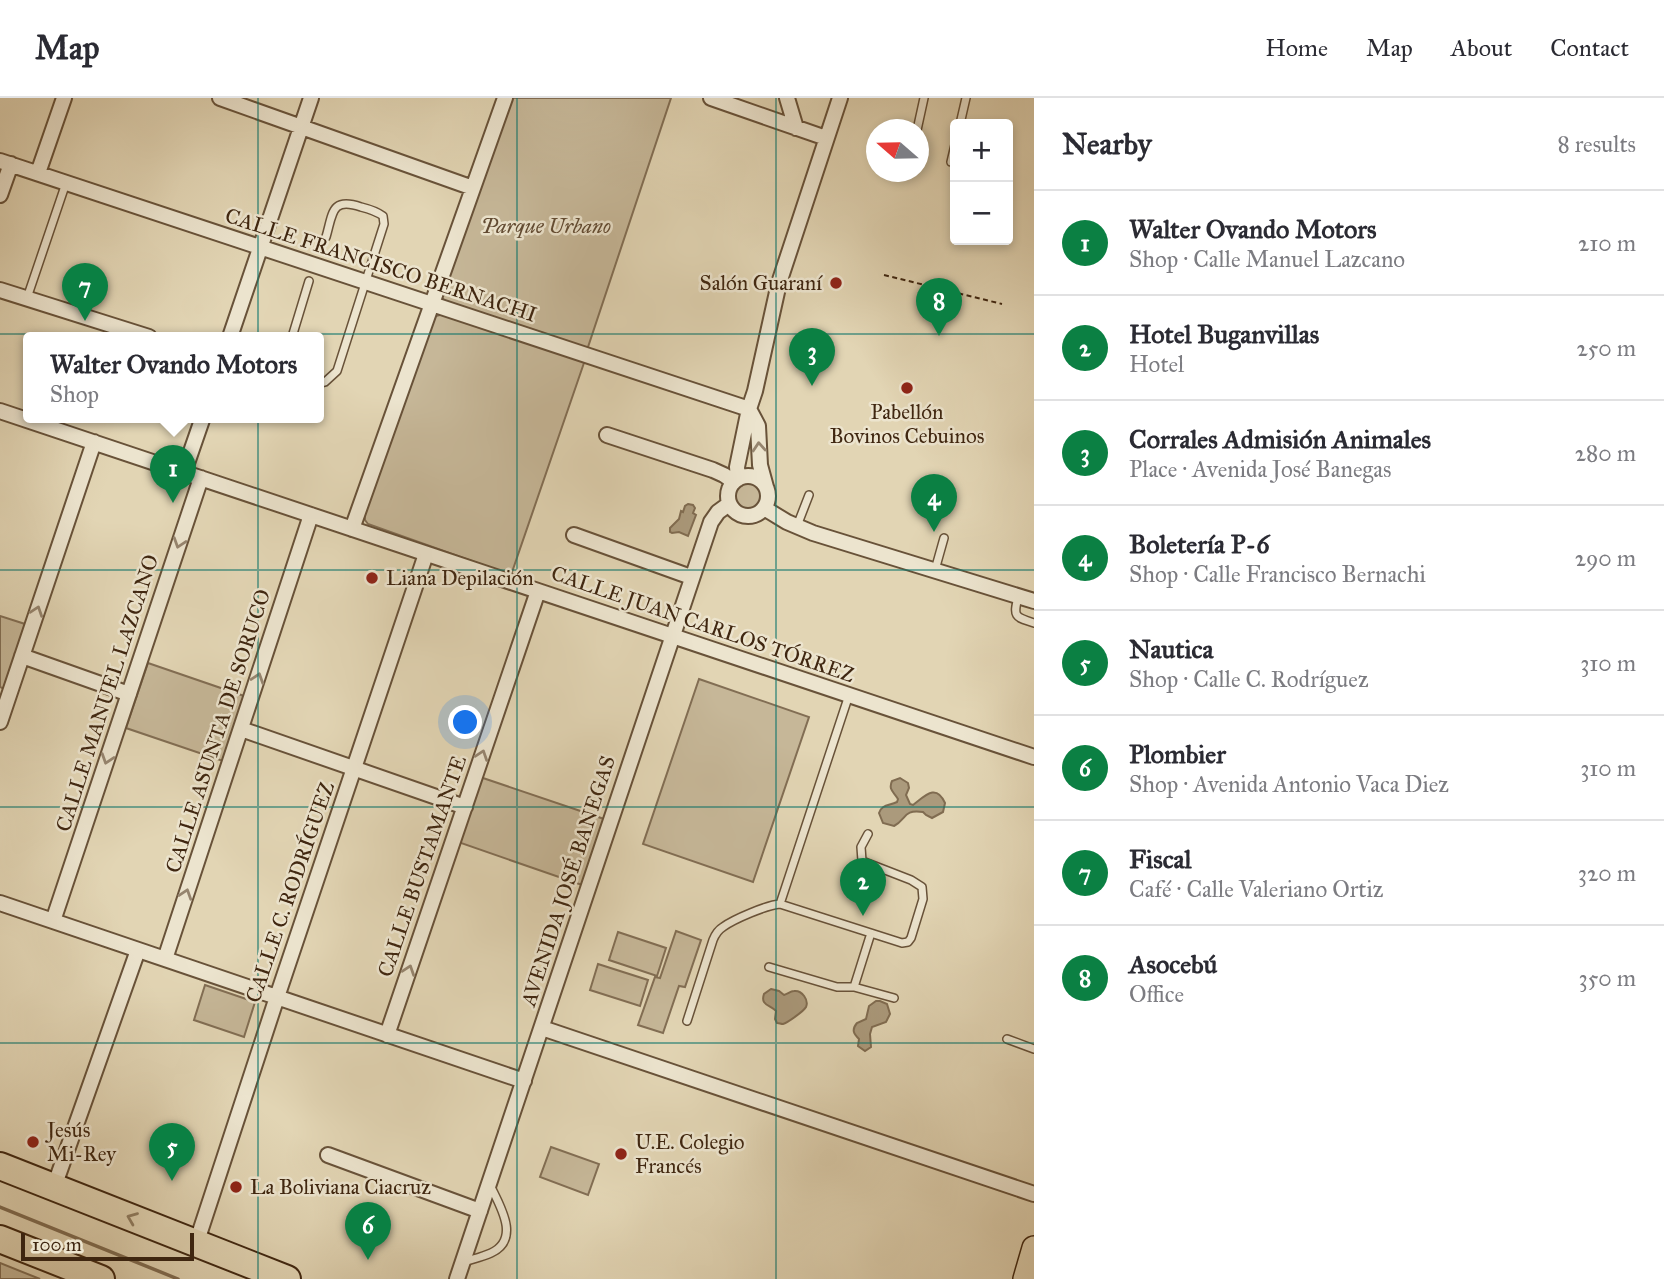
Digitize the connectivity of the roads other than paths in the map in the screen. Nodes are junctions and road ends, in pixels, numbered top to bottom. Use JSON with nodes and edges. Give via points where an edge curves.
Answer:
{"nodes":[{"id":1,"x":64,"y":98,"type":"edge"},
{"id":2,"x":220,"y":98,"type":"edge"},
{"id":3,"x":311,"y":98,"type":"edge"},
{"id":4,"x":505,"y":98,"type":"edge"},
{"id":5,"x":710,"y":98,"type":"edge"},
{"id":6,"x":787,"y":98,"type":"edge"},
{"id":7,"x":839,"y":98,"type":"edge"},
{"id":8,"x":924,"y":98,"type":"edge"},
{"id":9,"x":966,"y":98,"type":"edge"},
{"id":10,"x":919,"y":119,"type":"edge"},
{"id":11,"x":961,"y":119,"type":"edge"},
{"id":12,"x":301,"y":127,"type":"junction"},
{"id":13,"x":796,"y":128,"type":"junction"},
{"id":14,"x":826,"y":138,"type":"junction"},
{"id":15,"x":6,"y":162,"type":"edge"},
{"id":16,"x":38,"y":173,"type":"junction"},
{"id":17,"x":66,"y":183,"type":"junction"},
{"id":18,"x":473,"y":188,"type":"junction"},
{"id":19,"x":0,"y":195,"type":"edge"},
{"id":20,"x":326,"y":237,"type":"dead end"},
{"id":21,"x":260,"y":247,"type":"junction"},
{"id":22,"x":309,"y":281,"type":"dead end"},
{"id":23,"x":366,"y":282,"type":"junction"},
{"id":24,"x":0,"y":290,"type":"edge"},
{"id":25,"x":27,"y":299,"type":"junction"},
{"id":26,"x":432,"y":304,"type":"junction"},
{"id":27,"x":133,"y":332,"type":"edge"},
{"id":28,"x":232,"y":332,"type":"edge"},
{"id":29,"x":294,"y":332,"type":"edge"},
{"id":30,"x":324,"y":382,"type":"edge"},
{"id":31,"x":748,"y":409,"type":"junction"},
{"id":32,"x":0,"y":411,"type":"edge"},
{"id":33,"x":23,"y":419,"type":"edge"},
{"id":34,"x":36,"y":423,"type":"edge"},
{"id":35,"x":201,"y":423,"type":"edge"},
{"id":36,"x":607,"y":435,"type":"dead end"},
{"id":37,"x":94,"y":442,"type":"junction"},
{"id":38,"x":184,"y":472,"type":"junction"},
{"id":39,"x":201,"y":478,"type":"junction"},
{"id":40,"x":736,"y":480,"type":"junction"},
{"id":41,"x":766,"y":487,"type":"junction"},
{"id":42,"x":809,"y":495,"type":"dead end"},
{"id":43,"x":729,"y":504,"type":"junction"},
{"id":44,"x":764,"y":508,"type":"junction"},
{"id":45,"x":311,"y":515,"type":"junction"},
{"id":46,"x":797,"y":526,"type":"junction"},
{"id":47,"x":352,"y":529,"type":"junction"},
{"id":48,"x":574,"y":535,"type":"dead end"},
{"id":49,"x":944,"y":538,"type":"dead end"},
{"id":50,"x":426,"y":554,"type":"junction"},
{"id":51,"x":935,"y":570,"type":"junction"},
{"id":52,"x":691,"y":577,"type":"junction"},
{"id":53,"x":538,"y":591,"type":"junction"},
{"id":54,"x":1018,"y":596,"type":"junction"},
{"id":55,"x":1034,"y":601,"type":"edge"},
{"id":56,"x":1034,"y":623,"type":"edge"},
{"id":57,"x":671,"y":637,"type":"junction"},
{"id":58,"x":22,"y":656,"type":"junction"},
{"id":59,"x":129,"y":694,"type":"junction"},
{"id":60,"x":849,"y":695,"type":"junction"},
{"id":61,"x":0,"y":722,"type":"edge"},
{"id":62,"x":241,"y":729,"type":"junction"},
{"id":63,"x":1034,"y":757,"type":"edge"},
{"id":64,"x":354,"y":769,"type":"junction"},
{"id":65,"x":465,"y":807,"type":"junction"},
{"id":66,"x":868,"y":834,"type":"dead end"},
{"id":67,"x":780,"y":904,"type":"junction"},
{"id":68,"x":1,"y":907,"type":"edge"},
{"id":69,"x":53,"y":921,"type":"junction"},
{"id":70,"x":871,"y":933,"type":"junction"},
{"id":71,"x":138,"y":950,"type":"junction"},
{"id":72,"x":165,"y":959,"type":"junction"},
{"id":73,"x":769,"y":967,"type":"dead end"},
{"id":74,"x":854,"y":988,"type":"junction"},
{"id":75,"x":276,"y":997,"type":"junction"},
{"id":76,"x":894,"y":998,"type":"dead end"},
{"id":77,"x":687,"y":1021,"type":"dead end"},
{"id":78,"x":542,"y":1028,"type":"junction"},
{"id":79,"x":387,"y":1035,"type":"junction"},
{"id":80,"x":1007,"y":1039,"type":"dead end"},
{"id":81,"x":1034,"y":1049,"type":"edge"},
{"id":82,"x":524,"y":1081,"type":"junction"},
{"id":83,"x":328,"y":1155,"type":"dead end"},
{"id":84,"x":0,"y":1166,"type":"edge"},
{"id":85,"x":489,"y":1185,"type":"junction"},
{"id":86,"x":54,"y":1187,"type":"junction"},
{"id":87,"x":1034,"y":1194,"type":"edge"},
{"id":88,"x":481,"y":1211,"type":"junction"},
{"id":89,"x":0,"y":1239,"type":"edge"},
{"id":90,"x":196,"y":1244,"type":"junction"},
{"id":91,"x":1034,"y":1248,"type":"edge"},
{"id":92,"x":463,"y":1262,"type":"junction"},
{"id":93,"x":101,"y":1279,"type":"edge"},
{"id":94,"x":287,"y":1279,"type":"edge"},
{"id":95,"x":457,"y":1279,"type":"edge"},
{"id":96,"x":1025,"y":1279,"type":"edge"}],
"edges":[{"from":1,"to":16,"type":"street"},
{"from":2,"to":12,"type":"street"},
{"from":3,"to":12,"type":"street"},
{"from":4,"to":18,"type":"street"},
{"from":5,"to":13,"type":"street"},
{"from":6,"to":13,"type":"street"},
{"from":7,"to":14,"type":"street"},
{"from":8,"to":10,"type":"lane"},
{"from":9,"to":11,"type":"lane"},
{"from":12,"to":18,"type":"street"},
{"from":12,"to":21,"type":"street"},
{"from":13,"to":14,"type":"street"},
{"from":14,"to":31,"type":"street","via":[[779,283]]},
{"from":15,"to":16,"type":"street","name":"CALLE FRANCISCO BERNACHI"},
{"from":15,"to":19,"type":"street"},
{"from":16,"to":17,"type":"street","name":"CALLE FRANCISCO BERNACHI"},
{"from":17,"to":21,"type":"street","name":"CALLE FRANCISCO BERNACHI"},
{"from":17,"to":25,"type":"lane"},
{"from":18,"to":26,"type":"street"},
{"from":20,"to":23,"type":"lane","via":[[334,211],[347,202],[383,216]]},
{"from":21,"to":23,"type":"street","name":"CALLE FRANCISCO BERNACHI"},
{"from":21,"to":28,"type":"street"},
{"from":22,"to":29,"type":"lane"},
{"from":23,"to":26,"type":"street","name":"CALLE FRANCISCO BERNACHI"},
{"from":23,"to":30,"type":"lane","via":[[337,371]]},
{"from":24,"to":25,"type":"street"},
{"from":25,"to":27,"type":"street"},
{"from":26,"to":31,"type":"street","name":"CALLE FRANCISCO BERNACHI"},
{"from":26,"to":47,"type":"street"},
{"from":31,"to":40,"type":"street"},
{"from":41,"to":31,"type":"street","one_way":true,"via":[[758,426]]},
{"from":32,"to":33,"type":"street","name":"CALLE JUAN CARLOS TÓRREZ"},
{"from":34,"to":37,"type":"street","name":"CALLE JUAN CARLOS TÓRREZ"},
{"from":35,"to":38,"type":"street"},
{"from":36,"to":40,"type":"street"},
{"from":37,"to":38,"type":"street","name":"CALLE JUAN CARLOS TÓRREZ"},
{"from":58,"to":37,"type":"street","one_way":true},
{"from":38,"to":39,"type":"street","name":"CALLE JUAN CARLOS TÓRREZ"},
{"from":39,"to":45,"type":"street","name":"CALLE JUAN CARLOS TÓRREZ"},
{"from":39,"to":59,"type":"street","name":"CALLE MANUEL LAZCANO","one_way":true},
{"from":40,"to":41,"type":"street","via":[[756,478]]},
{"from":40,"to":43,"type":"street","via":[[729,490]]},
{"from":41,"to":44,"type":"street"},
{"from":42,"to":46,"type":"lane"},
{"from":43,"to":44,"type":"street","via":[[743,516]]},
{"from":43,"to":52,"type":"street","name":"AVENIDA JOSÉ BANEGAS","via":[[711,522]]},
{"from":44,"to":46,"type":"street"},
{"from":45,"to":47,"type":"street","name":"CALLE JUAN CARLOS TÓRREZ"},
{"from":62,"to":45,"type":"street","name":"CALLE ASUNTA DE SORUCO","one_way":true},
{"from":46,"to":51,"type":"street"},
{"from":47,"to":50,"type":"street","name":"CALLE JUAN CARLOS TÓRREZ"},
{"from":48,"to":52,"type":"street"},
{"from":49,"to":51,"type":"lane"},
{"from":50,"to":53,"type":"street","name":"CALLE JUAN CARLOS TÓRREZ"},
{"from":50,"to":64,"type":"street","name":"CALLE C. RODRÍGUEZ"},
{"from":51,"to":54,"type":"street"},
{"from":52,"to":57,"type":"street","name":"AVENIDA JOSÉ BANEGAS"},
{"from":53,"to":57,"type":"street","name":"CALLE JUAN CARLOS TÓRREZ"},
{"from":65,"to":53,"type":"street","name":"CALLE BUSTAMANTE","one_way":true},
{"from":54,"to":55,"type":"street"},
{"from":54,"to":56,"type":"lane","via":[[1016,615]]},
{"from":57,"to":60,"type":"street","name":"CALLE JUAN CARLOS TÓRREZ"},
{"from":57,"to":78,"type":"street","name":"AVENIDA JOSÉ BANEGAS"},
{"from":58,"to":59,"type":"street"},
{"from":58,"to":61,"type":"street"},
{"from":59,"to":69,"type":"street","name":"CALLE MANUEL LAZCANO","one_way":true},
{"from":60,"to":63,"type":"street","name":"CALLE JUAN CARLOS TÓRREZ"},
{"from":60,"to":67,"type":"lane"},
{"from":62,"to":64,"type":"street"},
{"from":72,"to":62,"type":"street","name":"CALLE ASUNTA DE SORUCO","one_way":true},
{"from":64,"to":65,"type":"street"},
{"from":64,"to":75,"type":"street","name":"CALLE C. RODRÍGUEZ"},
{"from":79,"to":65,"type":"street","name":"CALLE BUSTAMANTE","one_way":true},
{"from":66,"to":70,"type":"lane","via":[[861,847],[862,861],[911,880],[922,887],[923,899],[908,942]]},
{"from":67,"to":70,"type":"lane"},
{"from":67,"to":77,"type":"lane","via":[[771,904],[717,932]]},
{"from":68,"to":69,"type":"street"},
{"from":69,"to":71,"type":"street"},
{"from":70,"to":74,"type":"lane"},
{"from":71,"to":72,"type":"street"},
{"from":71,"to":86,"type":"street"},
{"from":72,"to":75,"type":"street"},
{"from":73,"to":74,"type":"lane"},
{"from":74,"to":76,"type":"lane"},
{"from":75,"to":79,"type":"street"},
{"from":75,"to":90,"type":"street","name":"CALLE C. RODRÍGUEZ"},
{"from":78,"to":82,"type":"street","name":"AVENIDA JOSÉ BANEGAS"},
{"from":78,"to":87,"type":"street"},
{"from":79,"to":82,"type":"street"},
{"from":80,"to":81,"type":"lane"},
{"from":82,"to":85,"type":"street","name":"AVENIDA JOSÉ BANEGAS"},
{"from":83,"to":88,"type":"street"},
{"from":84,"to":86,"type":"highway"},
{"from":85,"to":88,"type":"street","name":"AVENIDA JOSÉ BANEGAS"},
{"from":85,"to":92,"type":"lane","via":[[504,1214],[506,1237],[494,1252]]},
{"from":90,"to":86,"type":"highway","one_way":true},
{"from":88,"to":92,"type":"street","name":"AVENIDA JOSÉ BANEGAS"},
{"from":89,"to":93,"type":"highway"},
{"from":90,"to":94,"type":"highway"},
{"from":91,"to":96,"type":"main road"},
{"from":92,"to":95,"type":"street","name":"AVENIDA JOSÉ BANEGAS"}]}
